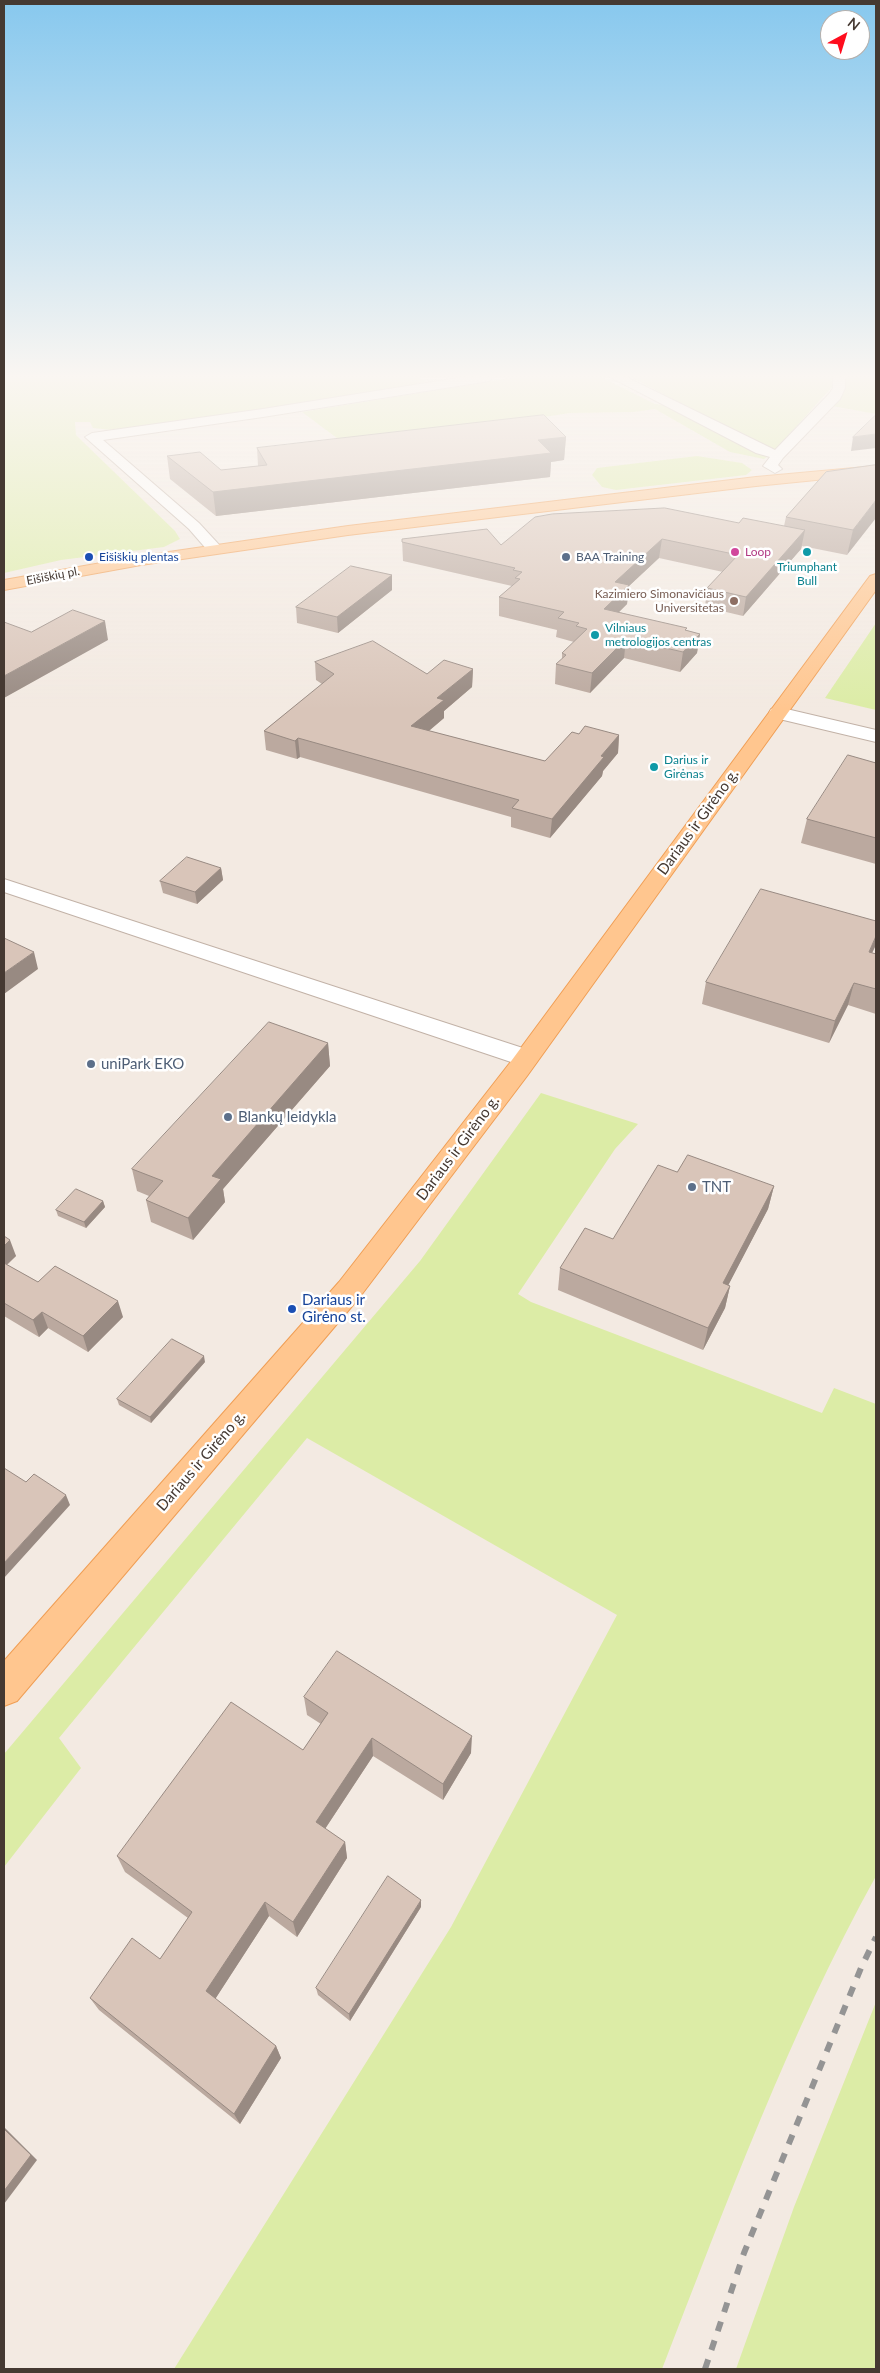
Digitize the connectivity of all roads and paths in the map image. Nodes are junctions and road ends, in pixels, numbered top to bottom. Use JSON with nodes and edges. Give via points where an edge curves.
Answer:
{"nodes":[{"id":1,"x":150,"y":488,"type":"edge"},
{"id":2,"x":705,"y":488,"type":"edge"},
{"id":3,"x":215,"y":549,"type":"junction"},
{"id":4,"x":876,"y":579,"type":"edge"},
{"id":5,"x":4,"y":585,"type":"edge"},
{"id":6,"x":778,"y":713,"type":"junction"},
{"id":7,"x":876,"y":736,"type":"edge"},
{"id":8,"x":4,"y":885,"type":"edge"},
{"id":9,"x":526,"y":1058,"type":"junction"},
{"id":10,"x":4,"y":1688,"type":"edge"}],
"edges":[{"from":1,"to":3,"type":"street"},
{"from":2,"to":3,"type":"main road","name":"Eišiškių pl."},
{"from":3,"to":5,"type":"main road","name":"Eišiškių pl."},
{"from":4,"to":6,"type":"main road","name":"Dariaus ir Girėno g."},
{"from":6,"to":7,"type":"street"},
{"from":6,"to":9,"type":"main road","name":"Dariaus ir Girėno g."},
{"from":8,"to":9,"type":"street"},
{"from":9,"to":10,"type":"main road","name":"Dariaus ir Girėno g.","via":[[349,1290]]}]}
